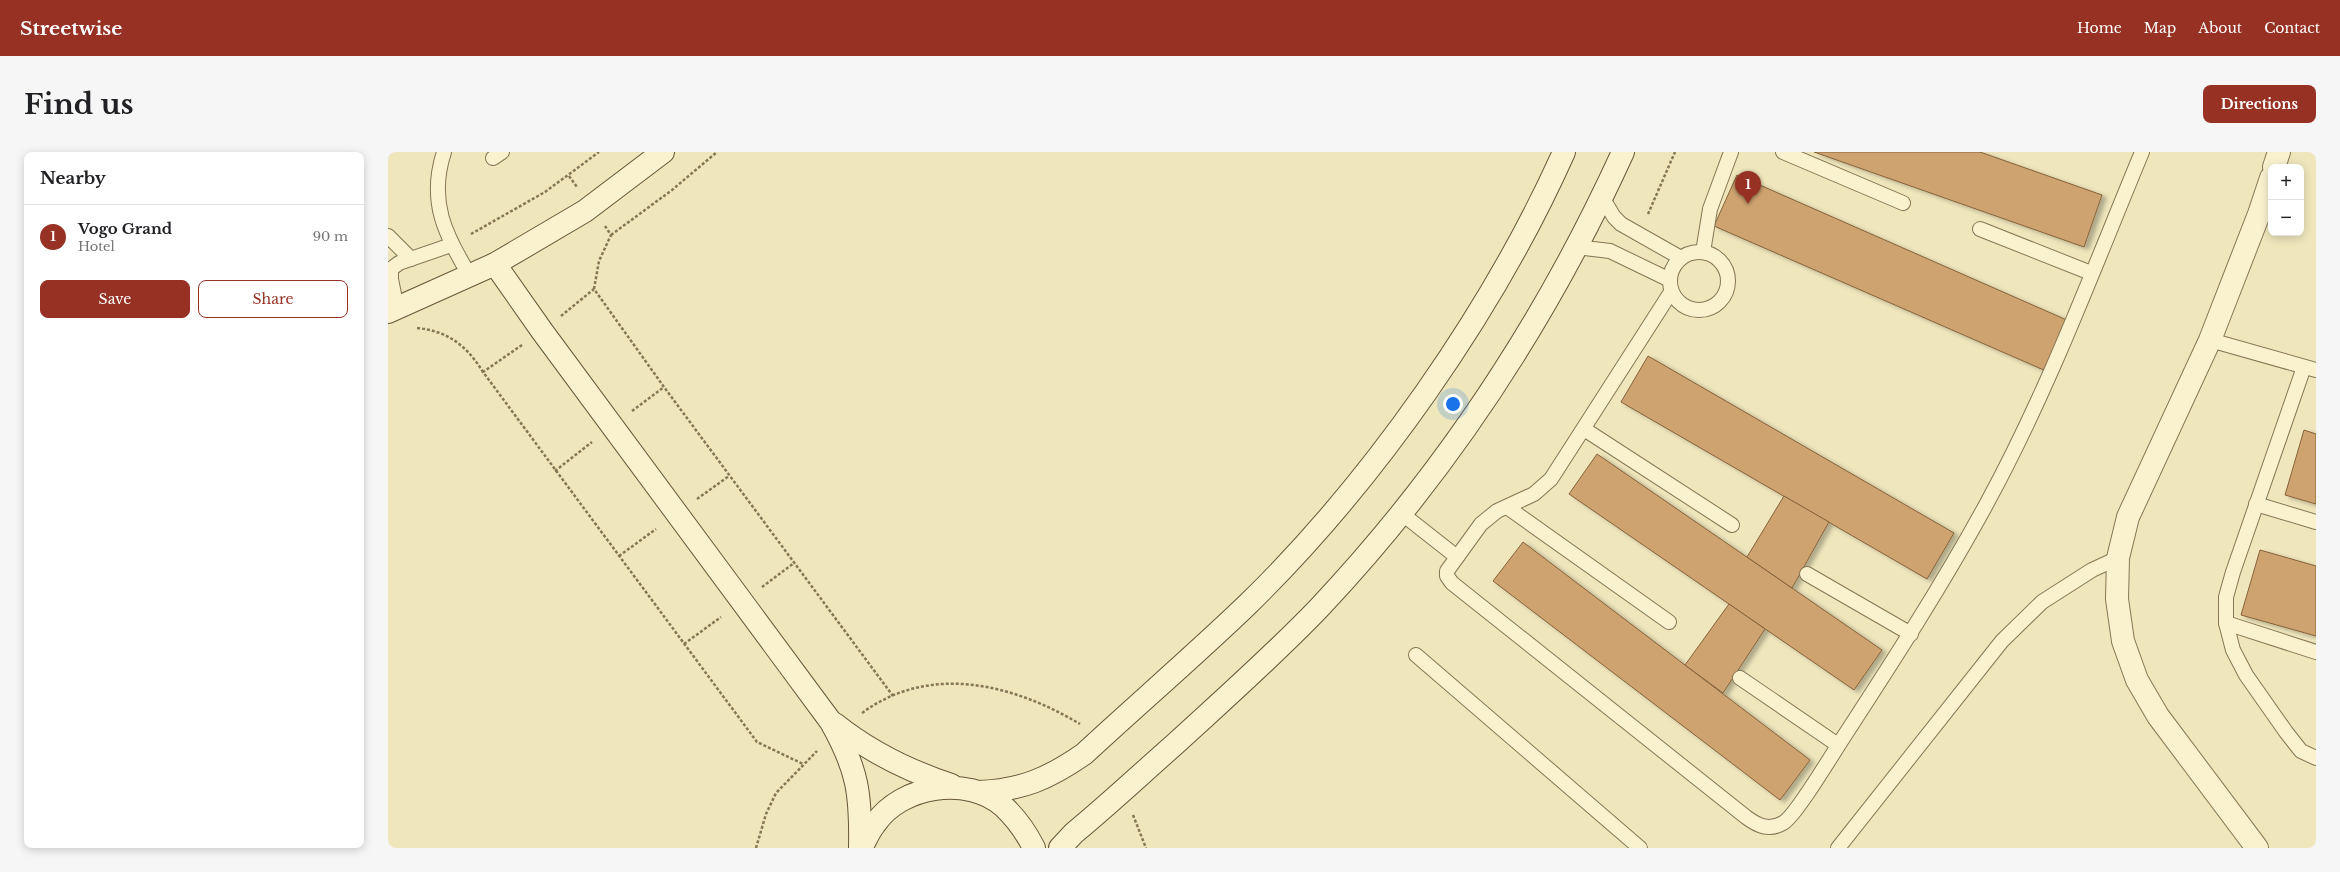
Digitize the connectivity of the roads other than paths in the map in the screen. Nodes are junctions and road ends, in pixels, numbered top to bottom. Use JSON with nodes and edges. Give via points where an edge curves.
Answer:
{"nodes":[{"id":1,"x":444,"y":152,"type":"edge"},
{"id":2,"x":663,"y":152,"type":"edge"},
{"id":3,"x":1564,"y":152,"type":"edge"},
{"id":4,"x":1623,"y":152,"type":"edge"},
{"id":5,"x":1731,"y":152,"type":"edge"},
{"id":6,"x":1783,"y":152,"type":"edge"},
{"id":7,"x":2279,"y":152,"type":"edge"},
{"id":8,"x":2139,"y":153,"type":"edge"},
{"id":9,"x":2275,"y":164,"type":"edge"},
{"id":10,"x":2268,"y":187,"type":"edge"},
{"id":11,"x":1602,"y":197,"type":"junction"},
{"id":12,"x":1903,"y":203,"type":"dead end"},
{"id":13,"x":1980,"y":229,"type":"dead end"},
{"id":14,"x":388,"y":236,"type":"edge"},
{"id":15,"x":451,"y":245,"type":"junction"},
{"id":16,"x":1576,"y":247,"type":"junction"},
{"id":17,"x":1703,"y":252,"type":"junction"},
{"id":18,"x":1681,"y":258,"type":"junction"},
{"id":19,"x":411,"y":259,"type":"junction"},
{"id":20,"x":495,"y":264,"type":"junction"},
{"id":21,"x":2091,"y":273,"type":"junction"},
{"id":22,"x":470,"y":276,"type":"junction"},
{"id":23,"x":1670,"y":286,"type":"junction"},
{"id":24,"x":393,"y":310,"type":"edge"},
{"id":25,"x":2210,"y":340,"type":"junction"},
{"id":26,"x":2310,"y":368,"type":"edge"},
{"id":27,"x":1584,"y":429,"type":"junction"},
{"id":28,"x":2256,"y":504,"type":"junction"},
{"id":29,"x":1507,"y":507,"type":"junction"},
{"id":30,"x":1401,"y":513,"type":"junction"},
{"id":31,"x":2316,"y":522,"type":"edge"},
{"id":32,"x":1732,"y":524,"type":"dead end"},
{"id":33,"x":1457,"y":557,"type":"junction"},
{"id":34,"x":2118,"y":558,"type":"junction"},
{"id":35,"x":1807,"y":574,"type":"dead end"},
{"id":36,"x":1669,"y":622,"type":"dead end"},
{"id":37,"x":2226,"y":623,"type":"junction"},
{"id":38,"x":1911,"y":634,"type":"junction"},
{"id":39,"x":2316,"y":652,"type":"edge"},
{"id":40,"x":1416,"y":655,"type":"dead end"},
{"id":41,"x":1740,"y":678,"type":"dead end"},
{"id":42,"x":836,"y":727,"type":"junction"},
{"id":43,"x":1838,"y":745,"type":"junction"},
{"id":44,"x":2316,"y":758,"type":"edge"},
{"id":45,"x":969,"y":790,"type":"junction"},
{"id":46,"x":861,"y":848,"type":"edge"},
{"id":47,"x":1034,"y":848,"type":"edge"},
{"id":48,"x":1060,"y":848,"type":"edge"},
{"id":49,"x":1640,"y":848,"type":"edge"},
{"id":50,"x":1838,"y":848,"type":"edge"},
{"id":51,"x":2257,"y":848,"type":"edge"}],
"edges":[{"from":1,"to":15,"type":"lane","via":[[438,182],[438,204],[442,225]]},
{"from":2,"to":20,"type":"street","via":[[585,211]]},
{"from":3,"to":45,"type":"street","via":[[1518,244],[1423,395],[1370,466],[1313,535],[1248,603],[1084,754],[1060,771],[1020,788]]},
{"from":4,"to":11,"type":"street"},
{"from":5,"to":17,"type":"lane","via":[[1710,209]]},
{"from":6,"to":12,"type":"lane"},
{"from":7,"to":9,"type":"street"},
{"from":8,"to":21,"type":"lane"},
{"from":10,"to":25,"type":"street"},
{"from":11,"to":16,"type":"street"},
{"from":11,"to":18,"type":"lane","via":[[1614,217],[1628,229]]},
{"from":13,"to":21,"type":"lane"},
{"from":14,"to":19,"type":"lane"},
{"from":15,"to":19,"type":"lane"},
{"from":15,"to":22,"type":"lane"},
{"from":16,"to":23,"type":"lane","via":[[1610,251]]},
{"from":16,"to":30,"type":"street","via":[[1504,373],[1447,454]]},
{"from":17,"to":18,"type":"lane"},
{"from":17,"to":23,"type":"lane","via":[[1714,255],[1728,273],[1727,290],[1718,304],[1708,310],[1686,308],[1677,301]]},
{"from":18,"to":23,"type":"lane","via":[[1673,268]]},
{"from":19,"to":24,"type":"lane","via":[[391,269]]},
{"from":20,"to":22,"type":"street"},
{"from":20,"to":42,"type":"street"},
{"from":21,"to":38,"type":"lane","via":[[2045,386],[1987,502]]},
{"from":22,"to":24,"type":"street"},
{"from":23,"to":27,"type":"lane"},
{"from":25,"to":26,"type":"lane"},
{"from":25,"to":34,"type":"street","via":[[2128,517]]},
{"from":26,"to":28,"type":"lane"},
{"from":27,"to":29,"type":"lane","via":[[1551,479],[1534,494]]},
{"from":27,"to":32,"type":"lane"},
{"from":28,"to":31,"type":"lane"},
{"from":28,"to":37,"type":"lane","via":[[2226,597]]},
{"from":29,"to":33,"type":"lane","via":[[1488,517]]},
{"from":29,"to":36,"type":"lane"},
{"from":30,"to":33,"type":"lane"},
{"from":30,"to":48,"type":"street","via":[[1308,618],[1248,678]]},
{"from":33,"to":43,"type":"lane","via":[[1447,571],[1452,583],[1758,826],[1771,828],[1785,823]]},
{"from":34,"to":50,"type":"lane","via":[[2092,570],[2042,602],[2002,641]]},
{"from":34,"to":51,"type":"street","via":[[2118,606],[2123,641],[2137,680],[2158,716]]},
{"from":35,"to":38,"type":"lane"},
{"from":37,"to":39,"type":"lane"},
{"from":37,"to":44,"type":"lane","via":[[2233,650],[2246,675],[2301,751]]},
{"from":38,"to":43,"type":"lane"},
{"from":40,"to":49,"type":"lane"},
{"from":41,"to":43,"type":"lane"},
{"from":42,"to":45,"type":"street","via":[[897,764]]},
{"from":42,"to":46,"type":"street","via":[[851,759],[858,788]]},
{"from":45,"to":46,"type":"street","via":[[928,789],[899,801],[875,823]]},
{"from":45,"to":47,"type":"street","via":[[1002,805],[1022,825]]}]}
